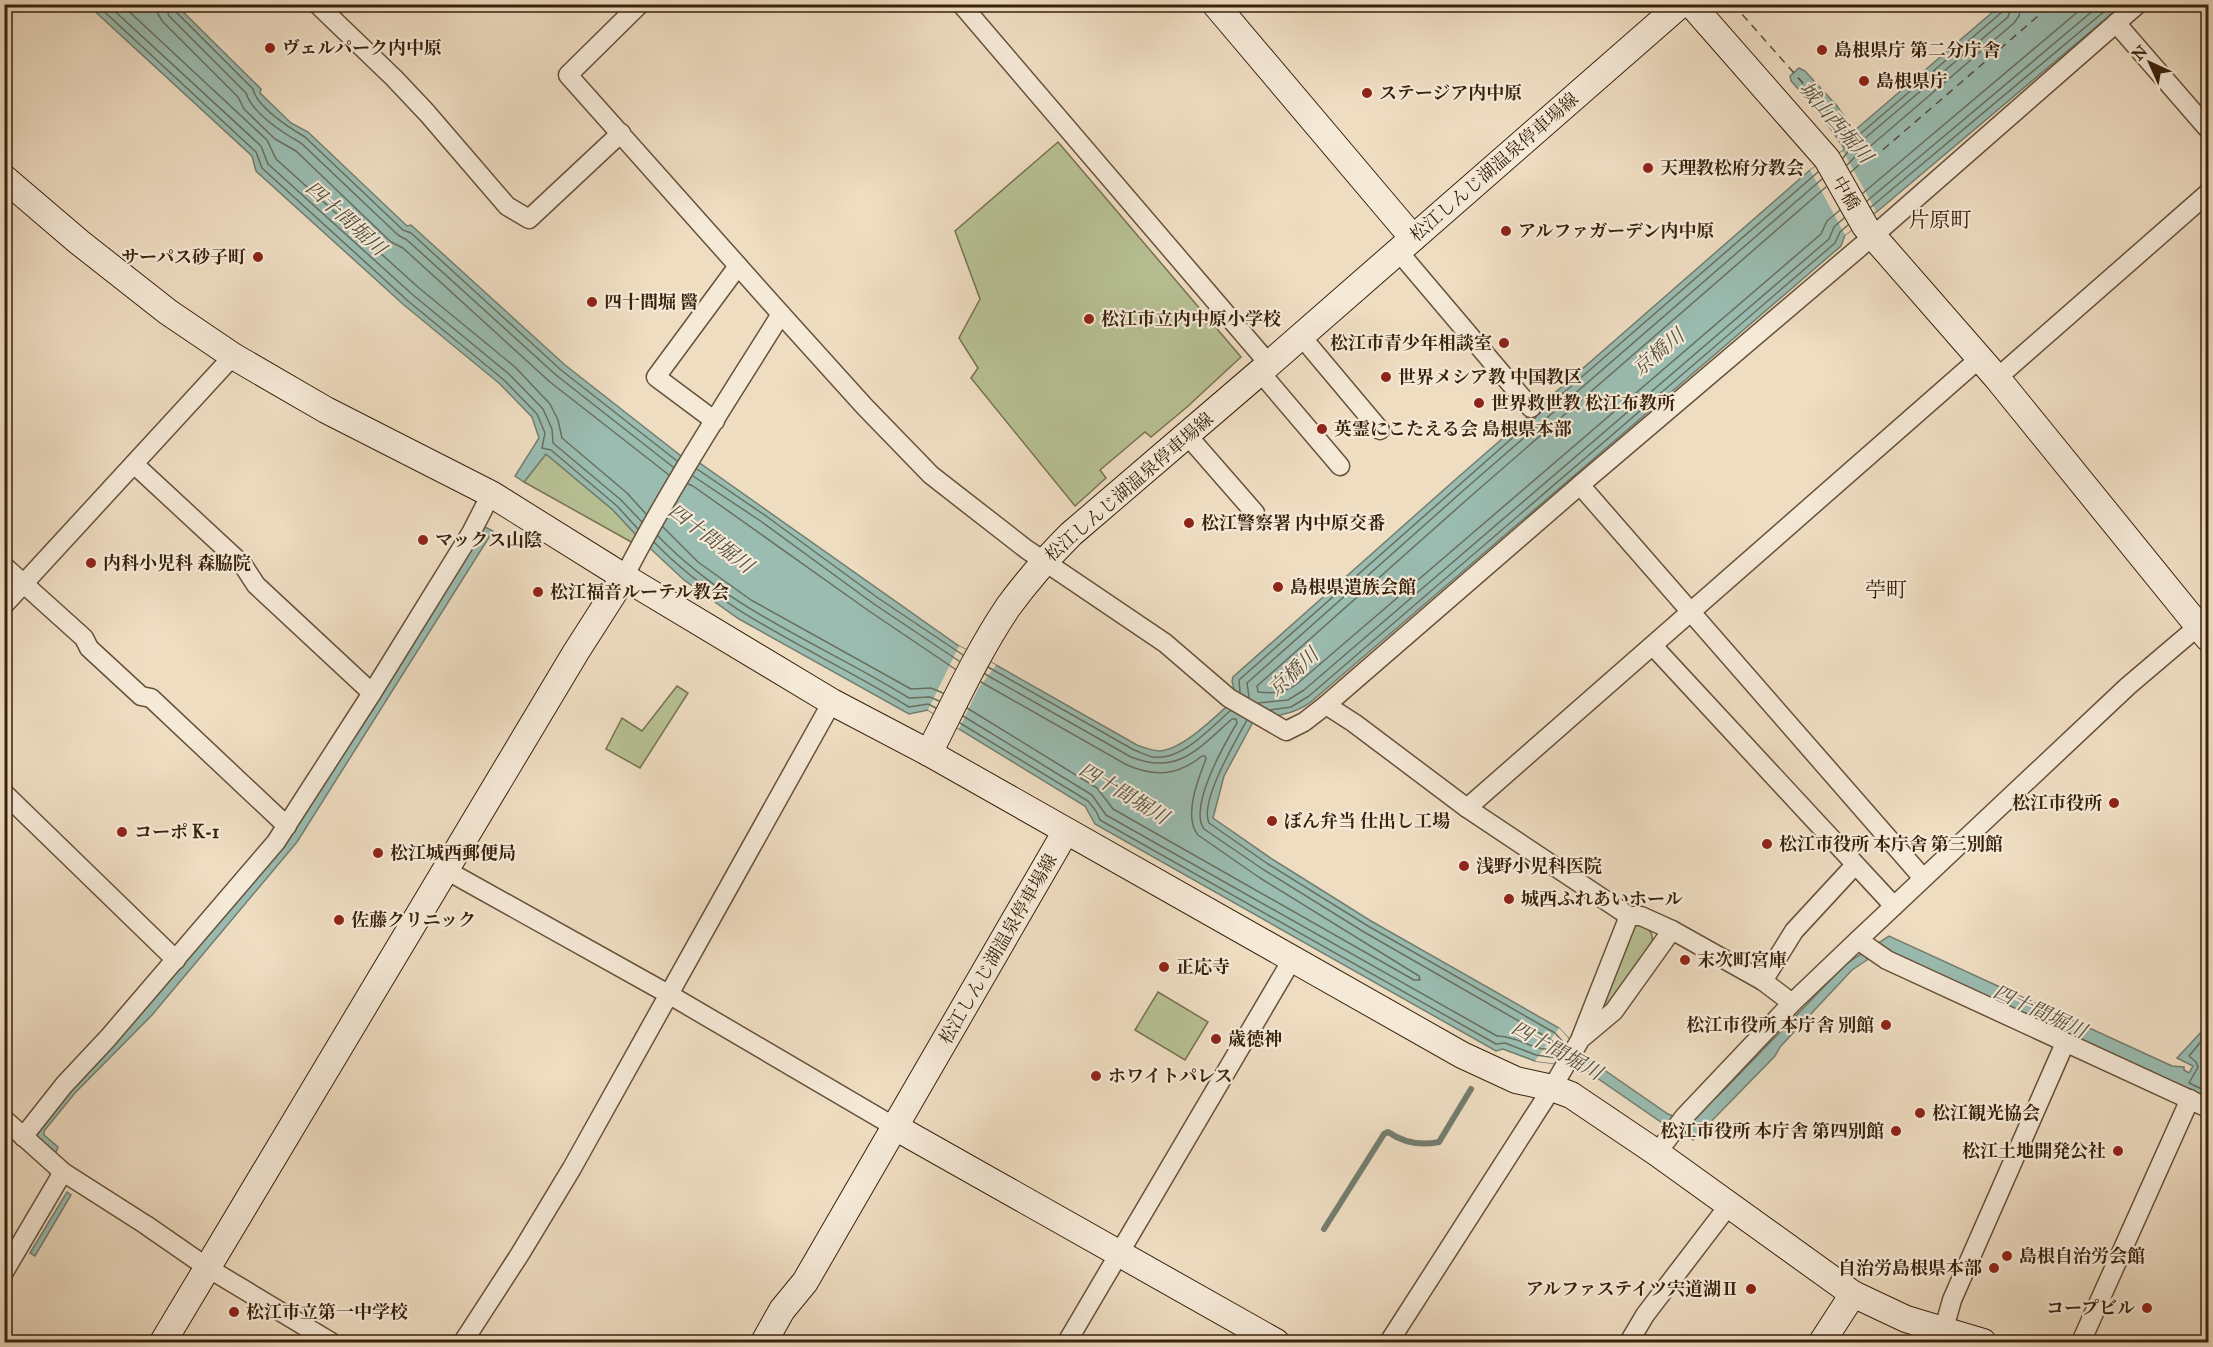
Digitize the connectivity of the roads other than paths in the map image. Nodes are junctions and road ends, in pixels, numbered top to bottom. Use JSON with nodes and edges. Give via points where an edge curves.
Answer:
{"nodes":[{"id":1,"x":317,"y":4,"type":"edge"},
{"id":2,"x":640,"y":4,"type":"edge"},
{"id":3,"x":961,"y":4,"type":"edge"},
{"id":4,"x":1215,"y":4,"type":"edge"},
{"id":5,"x":1681,"y":4,"type":"edge"},
{"id":6,"x":1691,"y":4,"type":"edge"},
{"id":7,"x":2138,"y":4,"type":"edge"},
{"id":8,"x":2116,"y":23,"type":"junction"},
{"id":9,"x":2208,"y":129,"type":"edge"},
{"id":10,"x":621,"y":133,"type":"junction"},
{"id":11,"x":4,"y":178,"type":"edge"},
{"id":12,"x":2208,"y":194,"type":"edge"},
{"id":13,"x":1869,"y":231,"type":"junction"},
{"id":14,"x":1406,"y":244,"type":"junction"},
{"id":15,"x":738,"y":266,"type":"junction"},
{"id":16,"x":781,"y":315,"type":"junction"},
{"id":17,"x":1301,"y":336,"type":"junction"},
{"id":18,"x":233,"y":356,"type":"junction"},
{"id":19,"x":1980,"y":358,"type":"junction"},
{"id":20,"x":1265,"y":368,"type":"junction"},
{"id":21,"x":1997,"y":378,"type":"junction"},
{"id":22,"x":1531,"y":408,"type":"dead end"},
{"id":23,"x":715,"y":421,"type":"junction"},
{"id":24,"x":1380,"y":430,"type":"dead end"},
{"id":25,"x":1187,"y":435,"type":"junction"},
{"id":26,"x":134,"y":464,"type":"junction"},
{"id":27,"x":1340,"y":466,"type":"dead end"},
{"id":28,"x":1580,"y":485,"type":"junction"},
{"id":29,"x":491,"y":494,"type":"junction"},
{"id":30,"x":1255,"y":513,"type":"dead end"},
{"id":31,"x":1045,"y":560,"type":"junction"},
{"id":32,"x":4,"y":566,"type":"edge"},
{"id":33,"x":624,"y":577,"type":"junction"},
{"id":34,"x":25,"y":583,"type":"junction"},
{"id":35,"x":4,"y":605,"type":"edge"},
{"id":36,"x":1691,"y":613,"type":"junction"},
{"id":37,"x":2205,"y":627,"type":"edge"},
{"id":38,"x":1653,"y":646,"type":"junction"},
{"id":39,"x":372,"y":693,"type":"junction"},
{"id":40,"x":832,"y":702,"type":"junction"},
{"id":41,"x":1326,"y":705,"type":"junction"},
{"id":42,"x":929,"y":753,"type":"junction"},
{"id":43,"x":4,"y":793,"type":"edge"},
{"id":44,"x":1467,"y":808,"type":"junction"},
{"id":45,"x":287,"y":826,"type":"junction"},
{"id":46,"x":1066,"y":831,"type":"junction"},
{"id":47,"x":1855,"y":865,"type":"junction"},
{"id":48,"x":446,"y":870,"type":"junction"},
{"id":49,"x":1923,"y":878,"type":"junction"},
{"id":50,"x":1894,"y":906,"type":"junction"},
{"id":51,"x":1629,"y":916,"type":"junction"},
{"id":52,"x":1672,"y":930,"type":"junction"},
{"id":53,"x":1862,"y":943,"type":"junction"},
{"id":54,"x":1293,"y":958,"type":"junction"},
{"id":55,"x":176,"y":960,"type":"junction"},
{"id":56,"x":1763,"y":981,"type":"junction"},
{"id":57,"x":670,"y":995,"type":"junction"},
{"id":58,"x":1792,"y":1004,"type":"junction"},
{"id":59,"x":1580,"y":1040,"type":"junction"},
{"id":60,"x":2066,"y":1043,"type":"junction"},
{"id":61,"x":1552,"y":1088,"type":"junction"},
{"id":62,"x":2190,"y":1099,"type":"junction"},
{"id":63,"x":2208,"y":1108,"type":"edge"},
{"id":64,"x":4,"y":1119,"type":"edge"},
{"id":65,"x":895,"y":1127,"type":"junction"},
{"id":66,"x":23,"y":1137,"type":"junction"},
{"id":67,"x":1663,"y":1144,"type":"junction"},
{"id":68,"x":63,"y":1172,"type":"junction"},
{"id":69,"x":1729,"y":1205,"type":"junction"},
{"id":70,"x":1120,"y":1254,"type":"junction"},
{"id":71,"x":208,"y":1268,"type":"junction"},
{"id":72,"x":4,"y":1272,"type":"edge"},
{"id":73,"x":1854,"y":1294,"type":"junction"},
{"id":74,"x":1943,"y":1332,"type":"junction"},
{"id":75,"x":163,"y":1342,"type":"edge"},
{"id":76,"x":331,"y":1342,"type":"edge"},
{"id":77,"x":463,"y":1342,"type":"edge"},
{"id":78,"x":764,"y":1342,"type":"edge"},
{"id":79,"x":1067,"y":1342,"type":"edge"},
{"id":80,"x":1276,"y":1342,"type":"edge"},
{"id":81,"x":1389,"y":1342,"type":"edge"},
{"id":82,"x":1629,"y":1342,"type":"edge"},
{"id":83,"x":1822,"y":1342,"type":"edge"},
{"id":84,"x":1982,"y":1342,"type":"edge"},
{"id":85,"x":2082,"y":1342,"type":"edge"}],
"edges":[{"from":1,"to":10,"type":"street","via":[[420,106],[507,207],[529,219]]},
{"from":2,"to":10,"type":"street","via":[[568,75]]},
{"from":3,"to":20,"type":"street"},
{"from":4,"to":14,"type":"street"},
{"from":5,"to":14,"type":"street","name":"松江しんじ湖温泉停車場線"},
{"from":6,"to":13,"type":"street","name":"中橋","via":[[1827,159]]},
{"from":7,"to":8,"type":"street"},
{"from":8,"to":9,"type":"street"},
{"from":8,"to":13,"type":"street"},
{"from":10,"to":15,"type":"street"},
{"from":11,"to":18,"type":"street","via":[[168,312]]},
{"from":12,"to":21,"type":"street"},
{"from":13,"to":19,"type":"street","name":"中橋"},
{"from":13,"to":28,"type":"street"},
{"from":14,"to":17,"type":"street","name":"松江しんじ湖温泉停車場線"},
{"from":14,"to":22,"type":"street"},
{"from":15,"to":16,"type":"street"},
{"from":15,"to":23,"type":"street","via":[[656,377]]},
{"from":16,"to":23,"type":"street"},
{"from":16,"to":31,"type":"street","via":[[931,475]]},
{"from":17,"to":20,"type":"street","name":"松江しんじ湖温泉停車場線"},
{"from":17,"to":24,"type":"street"},
{"from":18,"to":26,"type":"street"},
{"from":18,"to":29,"type":"street","via":[[326,410]]},
{"from":19,"to":21,"type":"street","name":"中橋"},
{"from":19,"to":36,"type":"street"},
{"from":20,"to":25,"type":"street","name":"松江しんじ湖温泉停車場線"},
{"from":20,"to":27,"type":"street"},
{"from":21,"to":37,"type":"street","name":"中橋"},
{"from":23,"to":33,"type":"street"},
{"from":25,"to":30,"type":"street"},
{"from":25,"to":31,"type":"street","name":"松江しんじ湖温泉停車場線"},
{"from":26,"to":34,"type":"street"},
{"from":26,"to":39,"type":"street"},
{"from":28,"to":36,"type":"street"},
{"from":28,"to":41,"type":"street"},
{"from":29,"to":33,"type":"street"},
{"from":29,"to":39,"type":"street"},
{"from":31,"to":41,"type":"street","via":[[1165,644],[1229,698],[1286,732]]},
{"from":31,"to":42,"type":"street","name":"松江しんじ湖温泉停車場線","via":[[1008,608]]},
{"from":32,"to":34,"type":"street"},
{"from":33,"to":40,"type":"street"},
{"from":33,"to":48,"type":"street"},
{"from":34,"to":35,"type":"street"},
{"from":34,"to":45,"type":"street","via":[[84,638],[89,648],[141,696],[151,698]]},
{"from":36,"to":38,"type":"street"},
{"from":36,"to":49,"type":"street"},
{"from":37,"to":49,"type":"street","via":[[2128,687]]},
{"from":38,"to":44,"type":"street"},
{"from":38,"to":47,"type":"street"},
{"from":39,"to":45,"type":"street"},
{"from":40,"to":42,"type":"street"},
{"from":40,"to":57,"type":"street"},
{"from":41,"to":44,"type":"street"},
{"from":42,"to":46,"type":"street"},
{"from":43,"to":55,"type":"street"},
{"from":44,"to":51,"type":"street"},
{"from":45,"to":55,"type":"street"},
{"from":46,"to":54,"type":"street"},
{"from":46,"to":65,"type":"street","name":"松江しんじ湖温泉停車場線"},
{"from":47,"to":50,"type":"street"},
{"from":47,"to":56,"type":"street","via":[[1794,931]]},
{"from":48,"to":57,"type":"street"},
{"from":48,"to":71,"type":"street"},
{"from":49,"to":50,"type":"street"},
{"from":50,"to":53,"type":"street"},
{"from":51,"to":52,"type":"street","via":[[1641,916]]},
{"from":51,"to":59,"type":"street"},
{"from":52,"to":56,"type":"street"},
{"from":52,"to":59,"type":"street","via":[[1614,1011]]},
{"from":53,"to":58,"type":"street"},
{"from":53,"to":60,"type":"street","via":[[1887,960]]},
{"from":54,"to":61,"type":"street","via":[[1462,1055],[1516,1080]]},
{"from":54,"to":70,"type":"street"},
{"from":55,"to":66,"type":"street"},
{"from":56,"to":58,"type":"street"},
{"from":57,"to":65,"type":"street"},
{"from":57,"to":77,"type":"street","via":[[547,1211]]},
{"from":58,"to":67,"type":"street"},
{"from":59,"to":61,"type":"street"},
{"from":60,"to":62,"type":"street"},
{"from":60,"to":74,"type":"street","via":[[1952,1300]]},
{"from":61,"to":67,"type":"street"},
{"from":61,"to":81,"type":"street"},
{"from":62,"to":63,"type":"street"},
{"from":62,"to":85,"type":"street"},
{"from":64,"to":66,"type":"street"},
{"from":65,"to":70,"type":"street"},
{"from":65,"to":78,"type":"street","name":"松江しんじ湖温泉停車場線","via":[[805,1282],[782,1310]]},
{"from":66,"to":68,"type":"street"},
{"from":67,"to":69,"type":"street"},
{"from":68,"to":71,"type":"street"},
{"from":68,"to":72,"type":"street"},
{"from":69,"to":73,"type":"street"},
{"from":69,"to":82,"type":"street"},
{"from":70,"to":79,"type":"street"},
{"from":70,"to":80,"type":"street"},
{"from":71,"to":75,"type":"street"},
{"from":71,"to":76,"type":"street"},
{"from":73,"to":74,"type":"street"},
{"from":73,"to":83,"type":"street"},
{"from":74,"to":84,"type":"street"}]}
